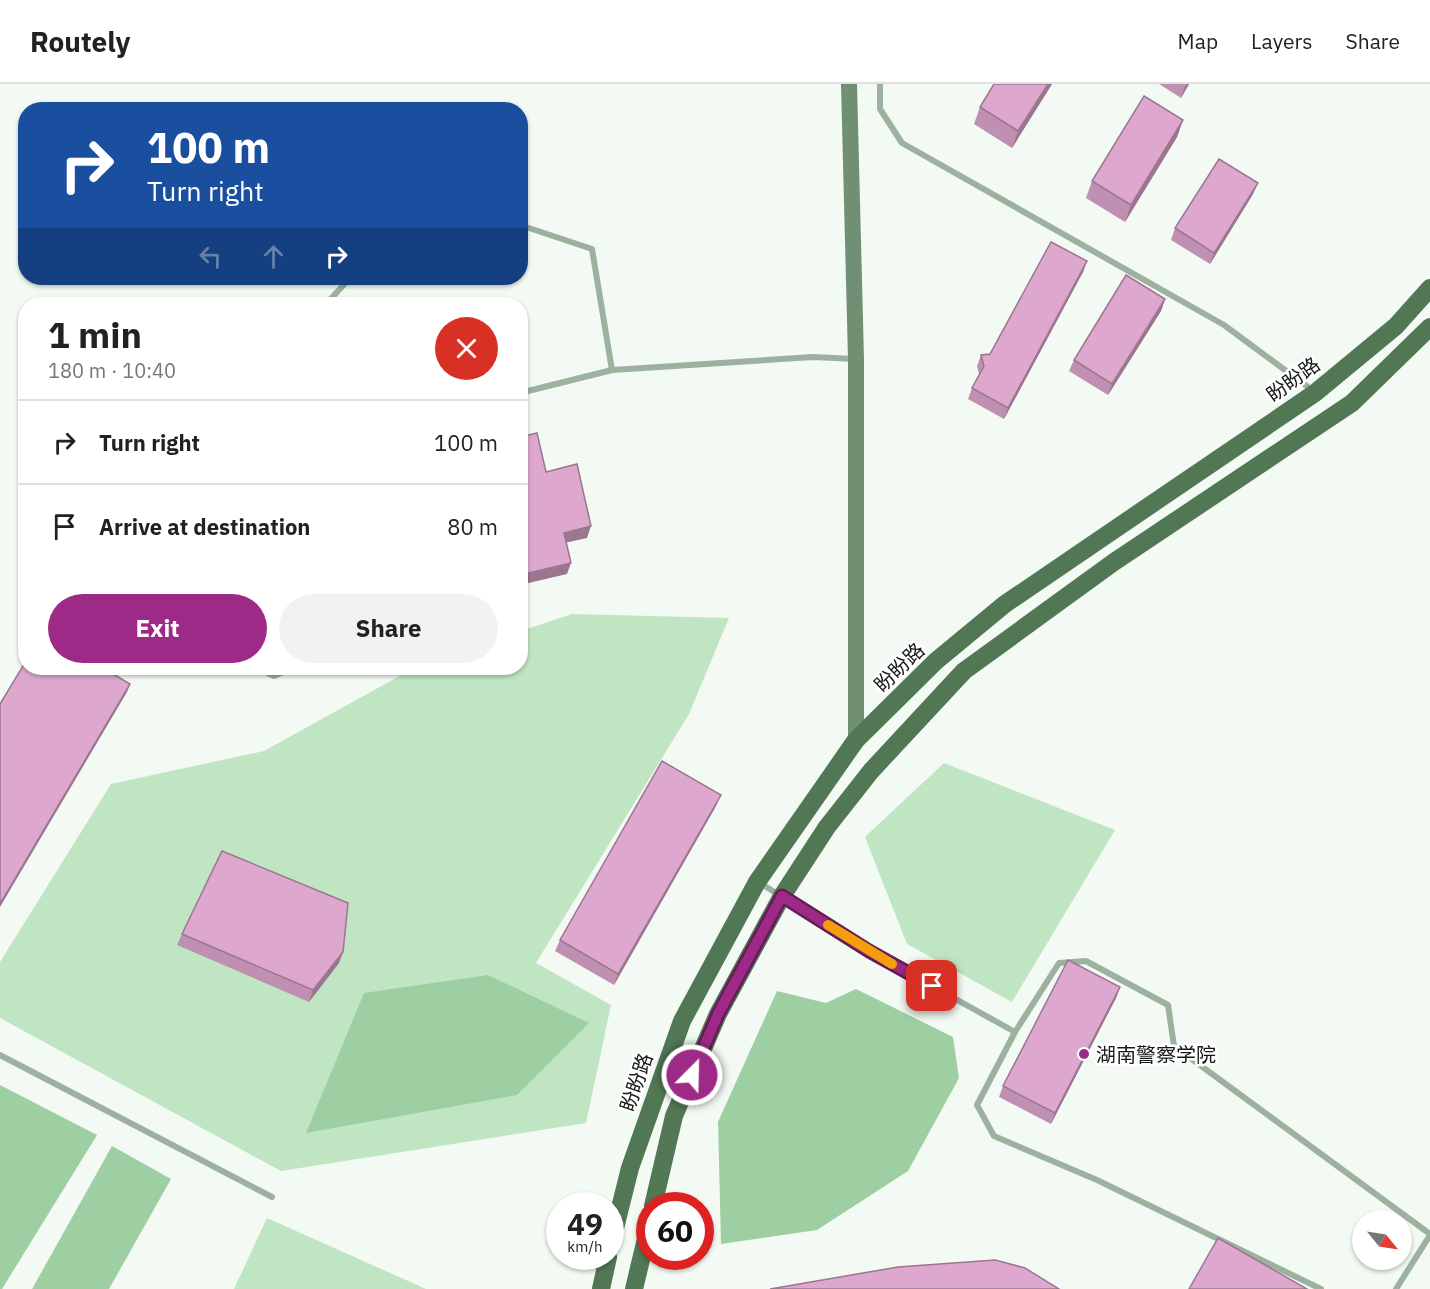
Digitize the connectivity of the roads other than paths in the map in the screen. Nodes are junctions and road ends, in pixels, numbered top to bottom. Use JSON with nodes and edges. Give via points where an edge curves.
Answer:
{"nodes":[{"id":1,"x":849,"y":84,"type":"edge"},
{"id":2,"x":880,"y":84,"type":"edge"},
{"id":3,"x":528,"y":228,"type":"edge"},
{"id":4,"x":344,"y":285,"type":"edge"},
{"id":5,"x":1430,"y":288,"type":"edge"},
{"id":6,"x":332,"y":297,"type":"edge"},
{"id":7,"x":1430,"y":327,"type":"edge"},
{"id":8,"x":856,"y":359,"type":"junction"},
{"id":9,"x":612,"y":370,"type":"junction"},
{"id":10,"x":528,"y":391,"type":"edge"},
{"id":11,"x":1315,"y":393,"type":"junction"},
{"id":12,"x":855,"y":740,"type":"junction"},
{"id":13,"x":757,"y":882,"type":"junction"},
{"id":14,"x":782,"y":896,"type":"junction"},
{"id":15,"x":1015,"y":1032,"type":"junction"},
{"id":16,"x":0,"y":1055,"type":"edge"},
{"id":17,"x":624,"y":1192,"type":"edge"},
{"id":18,"x":656,"y":1192,"type":"edge"},
{"id":19,"x":272,"y":1197,"type":"dead end"},
{"id":20,"x":1430,"y":1235,"type":"edge"},
{"id":21,"x":605,"y":1270,"type":"edge"},
{"id":22,"x":639,"y":1270,"type":"edge"},
{"id":23,"x":601,"y":1289,"type":"edge"},
{"id":24,"x":634,"y":1289,"type":"edge"},
{"id":25,"x":1321,"y":1289,"type":"edge"},
{"id":26,"x":1396,"y":1289,"type":"edge"}],
"edges":[{"from":1,"to":8,"type":"main road"},
{"from":2,"to":11,"type":"lane","via":[[880,109],[902,143],[1224,325]]},
{"from":3,"to":9,"type":"lane","via":[[592,249]]},
{"from":4,"to":6,"type":"lane"},
{"from":5,"to":11,"type":"main road","name":"盼盼路","via":[[1396,326]]},
{"from":7,"to":14,"type":"main road","via":[[1352,403],[1114,562],[964,670],[871,771],[827,827]]},
{"from":8,"to":9,"type":"lane","via":[[813,357]]},
{"from":8,"to":12,"type":"main road"},
{"from":9,"to":10,"type":"lane"},
{"from":11,"to":12,"type":"main road","name":"盼盼路","via":[[1005,604],[936,661]]},
{"from":12,"to":13,"type":"main road","name":"盼盼路"},
{"from":13,"to":14,"type":"lane"},
{"from":13,"to":17,"type":"main road","name":"盼盼路","via":[[682,1021]]},
{"from":14,"to":15,"type":"lane","via":[[869,951]]},
{"from":14,"to":18,"type":"main road","via":[[718,1014],[674,1116]]},
{"from":15,"to":20,"type":"lane","via":[[1059,963],[1086,960],[1168,1005],[1174,1046]]},
{"from":15,"to":25,"type":"lane","via":[[977,1105],[994,1136],[1097,1180]]},
{"from":16,"to":19,"type":"lane"},
{"from":20,"to":26,"type":"lane"},
{"from":21,"to":23,"type":"main road"},
{"from":22,"to":24,"type":"main road"}]}
